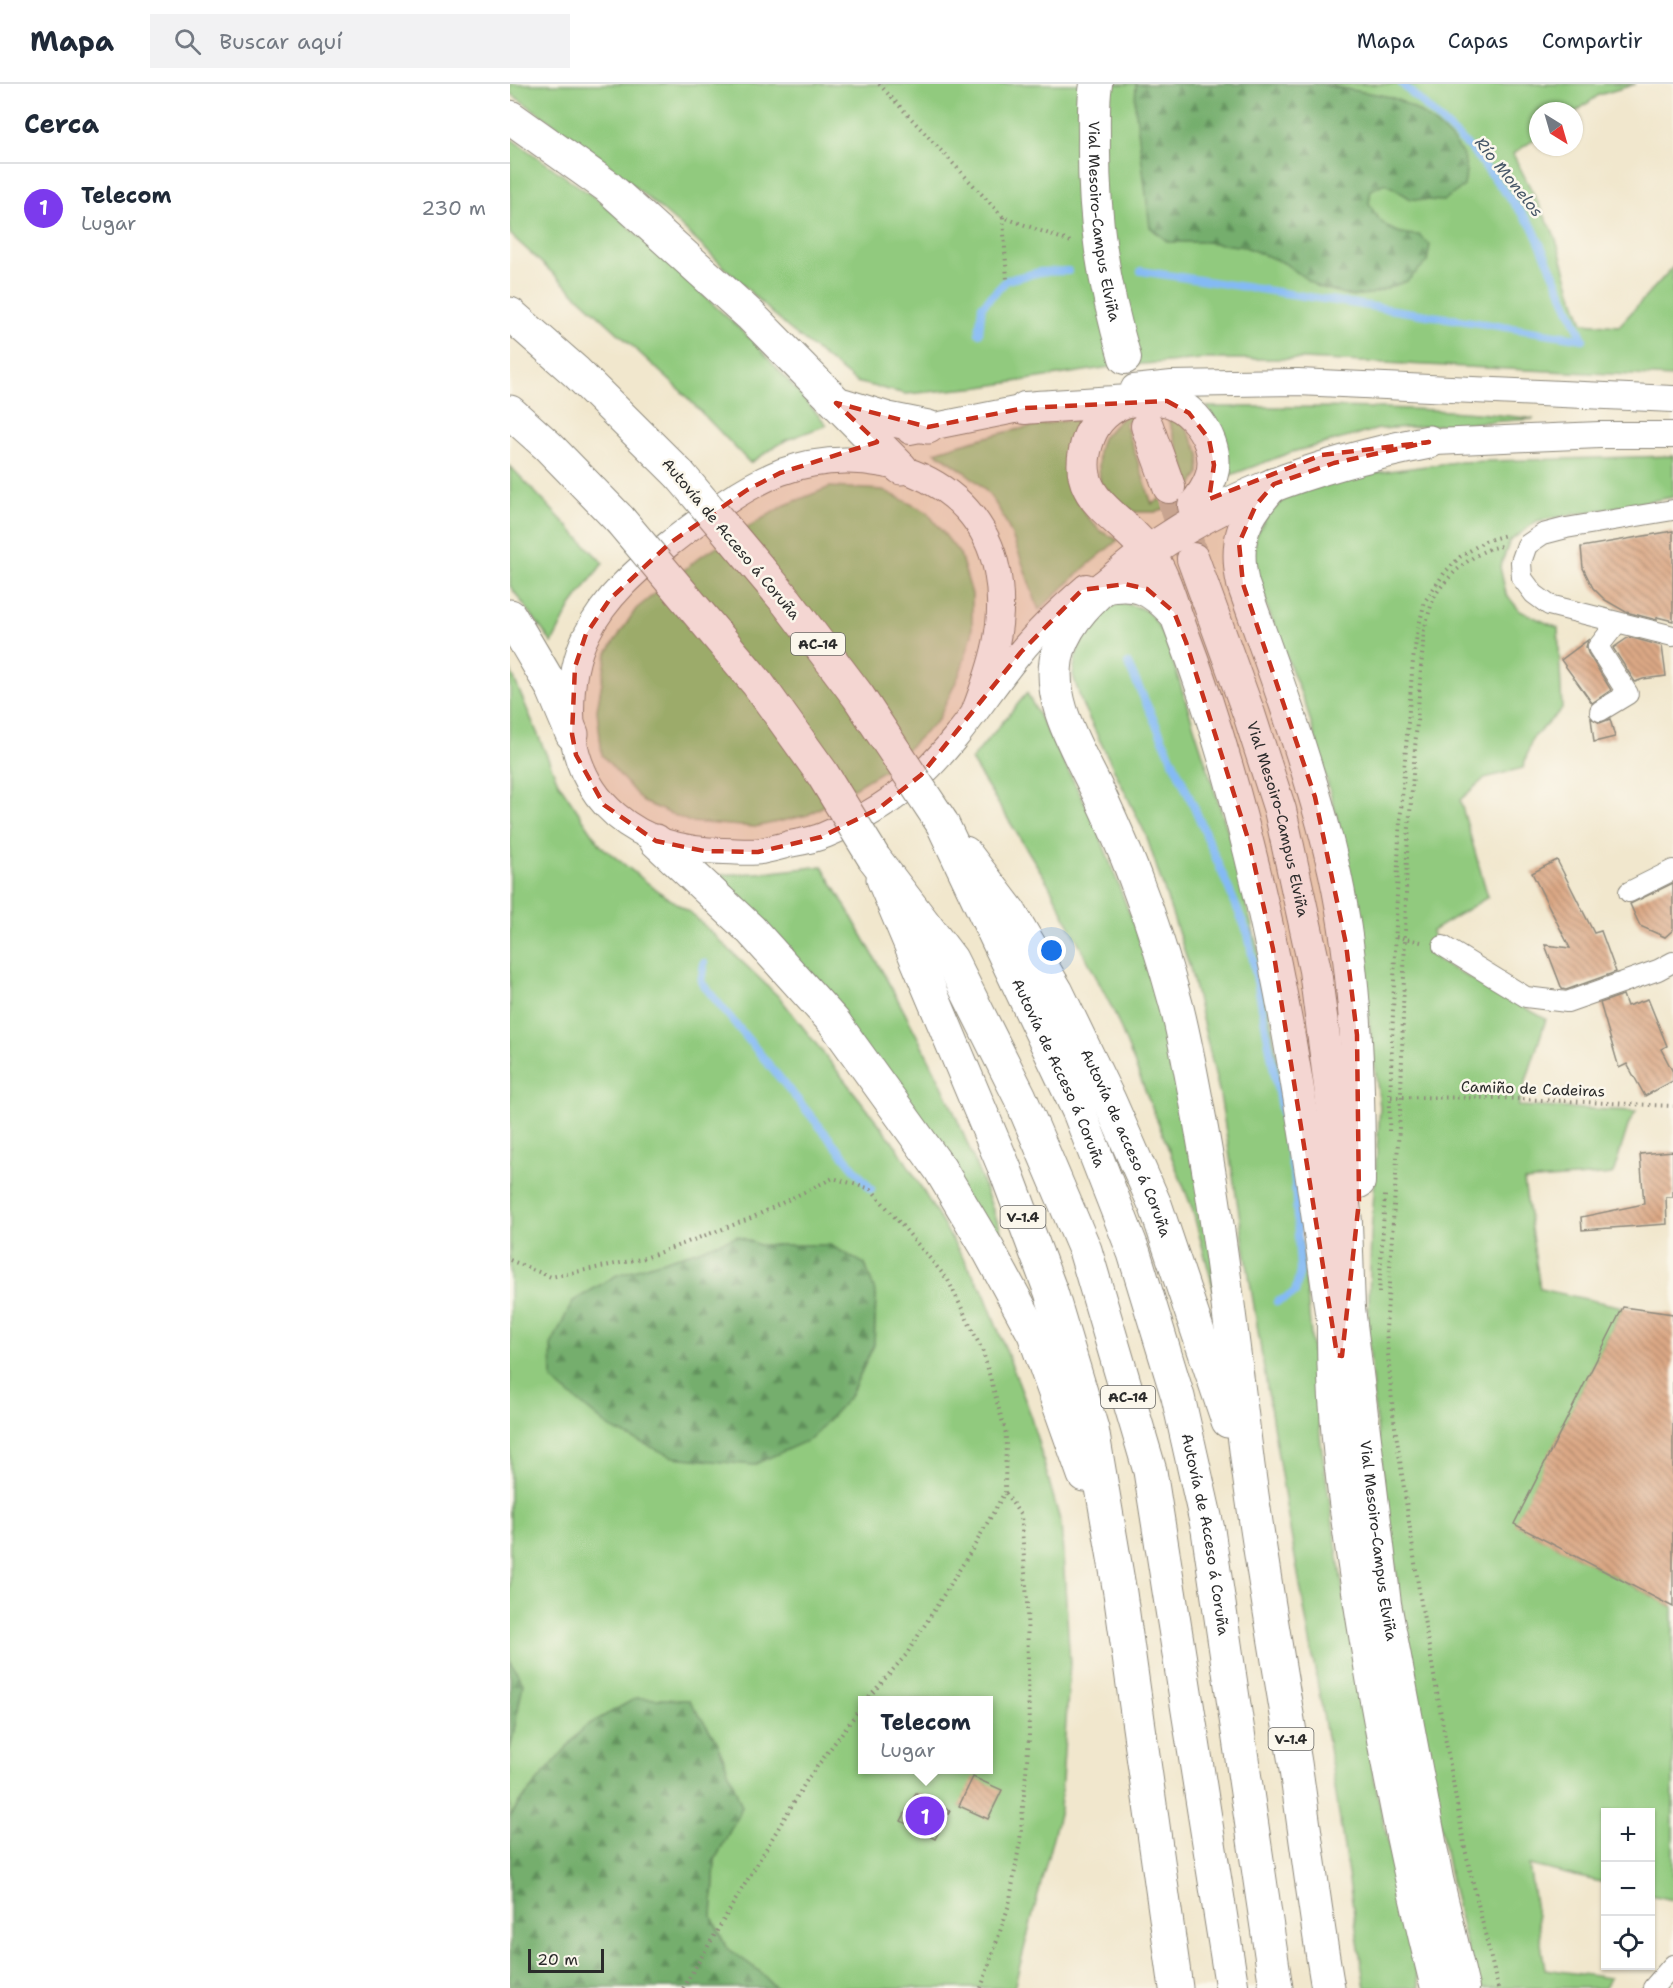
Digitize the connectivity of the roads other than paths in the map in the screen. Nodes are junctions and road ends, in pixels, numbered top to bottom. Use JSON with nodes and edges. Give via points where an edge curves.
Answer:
{"nodes":[{"id":1,"x":1096,"y":84,"type":"edge"},
{"id":2,"x":510,"y":117,"type":"edge"},
{"id":3,"x":510,"y":314,"type":"edge"},
{"id":4,"x":1125,"y":358,"type":"dead end"},
{"id":5,"x":1673,"y":399,"type":"edge"},
{"id":6,"x":1127,"y":401,"type":"junction"},
{"id":7,"x":836,"y":403,"type":"junction"},
{"id":8,"x":1025,"y":408,"type":"junction"},
{"id":9,"x":510,"y":412,"type":"edge"},
{"id":10,"x":928,"y":426,"type":"junction"},
{"id":11,"x":1147,"y":426,"type":"dead end"},
{"id":12,"x":1673,"y":435,"type":"edge"},
{"id":13,"x":877,"y":442,"type":"junction"},
{"id":14,"x":1429,"y":442,"type":"junction"},
{"id":15,"x":828,"y":461,"type":"junction"},
{"id":16,"x":901,"y":468,"type":"junction"},
{"id":17,"x":1274,"y":484,"type":"junction"},
{"id":18,"x":1169,"y":488,"type":"tunnel mouth"},
{"id":19,"x":1194,"y":506,"type":"junction"},
{"id":20,"x":1673,"y":510,"type":"edge"},
{"id":21,"x":1144,"y":547,"type":"junction"},
{"id":22,"x":1193,"y":559,"type":"tunnel mouth"},
{"id":23,"x":1104,"y":587,"type":"junction"},
{"id":24,"x":1174,"y":612,"type":"junction"},
{"id":25,"x":510,"y":616,"type":"edge"},
{"id":26,"x":1617,"y":623,"type":"junction"},
{"id":27,"x":1673,"y":636,"type":"edge"},
{"id":28,"x":1600,"y":711,"type":"dead end"},
{"id":29,"x":974,"y":713,"type":"junction"},
{"id":30,"x":572,"y":734,"type":"junction"},
{"id":31,"x":942,"y":823,"type":"junction"},
{"id":32,"x":656,"y":841,"type":"junction"},
{"id":33,"x":874,"y":858,"type":"junction"},
{"id":34,"x":1673,"y":870,"type":"edge"},
{"id":35,"x":1629,"y":892,"type":"dead end"},
{"id":36,"x":1443,"y":946,"type":"dead end"},
{"id":37,"x":1673,"y":962,"type":"edge"},
{"id":38,"x":1341,"y":1315,"type":"junction"},
{"id":39,"x":1251,"y":1491,"type":"junction"},
{"id":40,"x":1120,"y":1593,"type":"junction"},
{"id":41,"x":1673,"y":1965,"type":"edge"},
{"id":42,"x":1176,"y":1988,"type":"edge"},
{"id":43,"x":1232,"y":1988,"type":"edge"},
{"id":44,"x":1276,"y":1988,"type":"edge"},
{"id":45,"x":1328,"y":1988,"type":"edge"},
{"id":46,"x":1437,"y":1988,"type":"edge"},
{"id":47,"x":1463,"y":1988,"type":"edge"},
{"id":48,"x":1653,"y":1988,"type":"edge"}],
"edges":[{"from":1,"to":4,"type":"main road","name":"Vial Mesoiro-Campus Elviña","via":[[1093,172],[1099,242]]},
{"from":2,"to":7,"type":"highway","via":[[607,186],[750,315]]},
{"from":3,"to":31,"type":"highway","name":"Autovía de Acceso á Coruña","number":"AC-14","bridge":true,"via":[[576,372],[680,476],[787,602],[858,696]]},
{"from":5,"to":8,"type":"street","via":[[1247,382],[1119,389]]},
{"from":6,"to":8,"type":"main road"},
{"from":6,"to":19,"type":"main road","via":[[1167,401],[1190,413],[1201,425],[1214,453],[1214,465],[1212,479]]},
{"from":6,"to":21,"type":"main road","via":[[1109,410],[1093,428],[1085,448],[1084,474],[1099,505]]},
{"from":7,"to":10,"type":"highway"},
{"from":7,"to":13,"type":"highway"},
{"from":8,"to":10,"type":"street"},
{"from":9,"to":33,"type":"highway","number":"AC-14","bridge":true,"via":[[620,520],[758,684],[822,773]]},
{"from":10,"to":13,"type":"street"},
{"from":11,"to":18,"type":"main road"},
{"from":12,"to":14,"type":"street"},
{"from":13,"to":15,"type":"street"},
{"from":13,"to":16,"type":"highway"},
{"from":14,"to":17,"type":"highway","via":[[1334,463]]},
{"from":14,"to":19,"type":"street","via":[[1322,455]]},
{"from":15,"to":16,"type":"street","via":[[872,462]]},
{"from":15,"to":30,"type":"street","via":[[780,473],[747,490],[670,543],[617,591],[586,634],[575,667]]},
{"from":16,"to":29,"type":"street","via":[[941,487],[958,501],[984,532],[992,551],[998,572],[999,632],[992,667]]},
{"from":17,"to":21,"type":"highway"},
{"from":17,"to":38,"type":"main road","via":[[1243,528],[1238,557],[1243,584],[1315,796],[1335,876],[1346,944],[1357,1035],[1358,1247]]},
{"from":19,"to":21,"type":"street","via":[[1175,516]]},
{"from":20,"to":26,"type":"street","via":[[1566,528],[1543,534],[1527,545],[1521,562],[1522,578],[1534,594],[1550,606]]},
{"from":21,"to":23,"type":"highway"},
{"from":21,"to":24,"type":"main road","via":[[1160,573]]},
{"from":21,"to":29,"type":"street","via":[[1084,589],[1045,625]]},
{"from":22,"to":38,"type":"main road","name":"Vial Mesoiro-Campus Elviña","via":[[1280,810],[1315,970],[1346,1223]]},
{"from":23,"to":24,"type":"highway","via":[[1125,584],[1147,589]]},
{"from":23,"to":39,"type":"highway","via":[[1073,620],[1063,638],[1057,656],[1057,691],[1065,719],[1138,886],[1176,1005],[1212,1183]]},
{"from":24,"to":38,"type":"main road","via":[[1250,845]]},
{"from":25,"to":30,"type":"highway","via":[[553,689]]},
{"from":26,"to":27,"type":"street"},
{"from":26,"to":28,"type":"street","via":[[1598,647],[1628,694]]},
{"from":29,"to":32,"type":"street","via":[[921,776],[878,809],[821,837],[758,852],[704,851]]},
{"from":30,"to":32,"type":"street","via":[[588,782],[604,805]]},
{"from":31,"to":39,"type":"highway","name":"Autovía de acceso á Coruña","number":"AC-14","via":[[1009,911],[1057,992],[1109,1100],[1156,1207]]},
{"from":31,"to":44,"type":"highway","name":"Autovía de Acceso á Coruña","number":"AC-14","via":[[1079,1112],[1134,1253],[1178,1396],[1208,1530]]},
{"from":32,"to":40,"type":"highway","via":[[751,930],[834,1022],[940,1169],[1034,1334],[1079,1460]]},
{"from":33,"to":40,"type":"highway","number":"V-1.4","via":[[1005,1169],[1051,1292],[1092,1430]]},
{"from":33,"to":43,"type":"highway","number":"AC-14","via":[[951,959],[1020,1097],[1085,1250],[1150,1471]]},
{"from":34,"to":35,"type":"street"},
{"from":36,"to":37,"type":"street","via":[[1526,997],[1567,1002]]},
{"from":38,"to":46,"type":"main road","name":"Vial Mesoiro-Campus Elviña","via":[[1337,1434],[1350,1542],[1410,1876]]},
{"from":38,"to":47,"type":"main road","name":"Vial Mesoiro-Campus Elviña","via":[[1385,1604],[1437,1879]]},
{"from":39,"to":45,"type":"highway","number":"V-1.4"},
{"from":40,"to":42,"type":"highway","number":"V-1.4"},
{"from":41,"to":48,"type":"street"}]}
